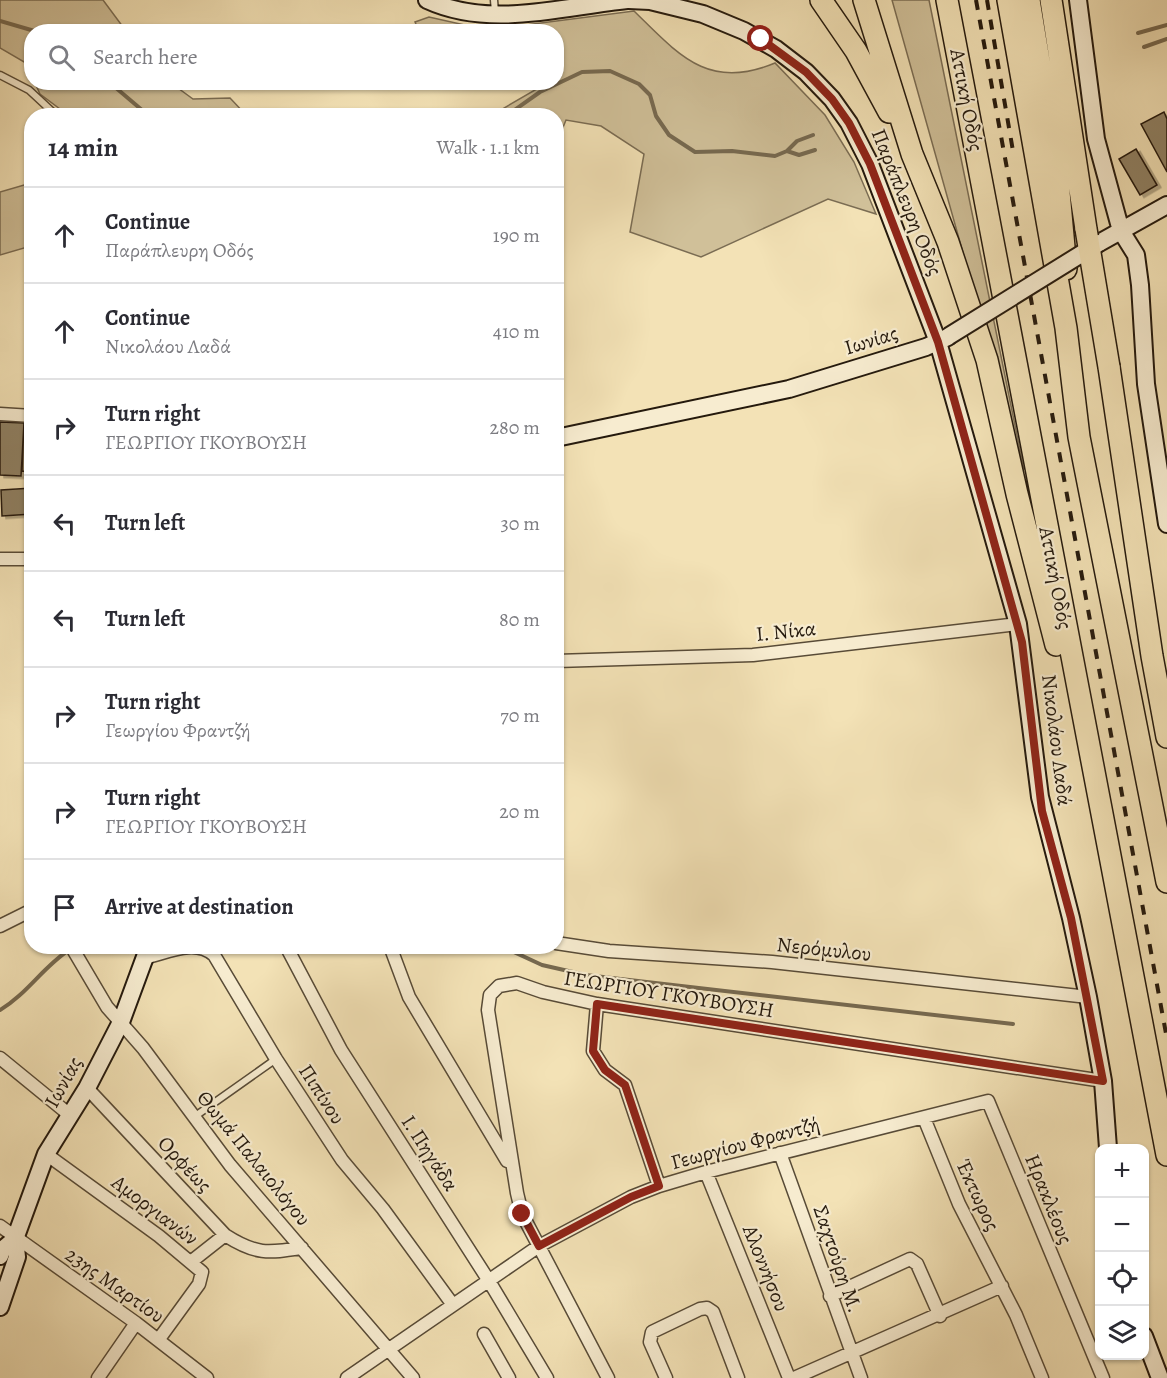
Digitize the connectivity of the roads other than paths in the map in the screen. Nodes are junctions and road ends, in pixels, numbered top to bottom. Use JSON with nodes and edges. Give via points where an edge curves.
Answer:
{"nodes":[{"id":1,"x":427,"y":0,"type":"edge"},
{"id":2,"x":628,"y":0,"type":"edge"},
{"id":3,"x":821,"y":0,"type":"edge"},
{"id":4,"x":864,"y":0,"type":"edge"},
{"id":5,"x":947,"y":0,"type":"edge"},
{"id":6,"x":1008,"y":0,"type":"edge"},
{"id":7,"x":1029,"y":0,"type":"edge"},
{"id":8,"x":1051,"y":0,"type":"edge"},
{"id":9,"x":1078,"y":0,"type":"edge"},
{"id":10,"x":590,"y":2,"type":"edge"},
{"id":11,"x":495,"y":8,"type":"edge"},
{"id":12,"x":0,"y":75,"type":"edge"},
{"id":13,"x":24,"y":87,"type":"edge"},
{"id":14,"x":29,"y":90,"type":"edge"},
{"id":15,"x":48,"y":108,"type":"edge"},
{"id":16,"x":912,"y":154,"type":"junction"},
{"id":17,"x":1167,"y":205,"type":"edge"},
{"id":18,"x":1121,"y":231,"type":"junction"},
{"id":19,"x":1066,"y":328,"type":"junction"},
{"id":20,"x":944,"y":339,"type":"junction"},
{"id":21,"x":0,"y":414,"type":"edge"},
{"id":22,"x":24,"y":416,"type":"edge"},
{"id":23,"x":564,"y":436,"type":"edge"},
{"id":24,"x":1167,"y":524,"type":"edge"},
{"id":25,"x":0,"y":559,"type":"edge"},
{"id":26,"x":24,"y":559,"type":"edge"},
{"id":27,"x":1018,"y":624,"type":"junction"},
{"id":28,"x":564,"y":661,"type":"edge"},
{"id":29,"x":1085,"y":731,"type":"junction"},
{"id":30,"x":1167,"y":737,"type":"edge"},
{"id":31,"x":1167,"y":882,"type":"edge"},
{"id":32,"x":24,"y":914,"type":"edge"},
{"id":33,"x":0,"y":926,"type":"edge"},
{"id":34,"x":564,"y":944,"type":"edge"},
{"id":35,"x":75,"y":954,"type":"edge"},
{"id":36,"x":145,"y":954,"type":"edge"},
{"id":37,"x":213,"y":954,"type":"edge"},
{"id":38,"x":290,"y":954,"type":"edge"},
{"id":39,"x":393,"y":954,"type":"edge"},
{"id":40,"x":1088,"y":997,"type":"junction"},
{"id":41,"x":597,"y":1004,"type":"junction"},
{"id":42,"x":121,"y":1022,"type":"junction"},
{"id":43,"x":0,"y":1058,"type":"edge"},
{"id":44,"x":276,"y":1059,"type":"junction"},
{"id":45,"x":1103,"y":1081,"type":"junction"},
{"id":46,"x":87,"y":1088,"type":"junction"},
{"id":47,"x":988,"y":1101,"type":"joint"},
{"id":48,"x":71,"y":1116,"type":"junction"},
{"id":49,"x":194,"y":1117,"type":"junction"},
{"id":50,"x":924,"y":1118,"type":"junction"},
{"id":51,"x":1108,"y":1144,"type":"edge"},
{"id":52,"x":780,"y":1153,"type":"junction"},
{"id":53,"x":46,"y":1154,"type":"junction"},
{"id":54,"x":1167,"y":1155,"type":"edge"},
{"id":55,"x":512,"y":1170,"type":"junction"},
{"id":56,"x":706,"y":1173,"type":"junction"},
{"id":57,"x":659,"y":1186,"type":"junction"},
{"id":58,"x":0,"y":1226,"type":"edge"},
{"id":59,"x":225,"y":1235,"type":"junction"},
{"id":60,"x":15,"y":1239,"type":"junction"},
{"id":61,"x":539,"y":1246,"type":"junction"},
{"id":62,"x":302,"y":1248,"type":"junction"},
{"id":63,"x":0,"y":1256,"type":"edge"},
{"id":64,"x":192,"y":1261,"type":"junction"},
{"id":65,"x":489,"y":1281,"type":"junction"},
{"id":66,"x":1002,"y":1286,"type":"junction"},
{"id":67,"x":830,"y":1296,"type":"junction"},
{"id":68,"x":453,"y":1305,"type":"junction"},
{"id":69,"x":0,"y":1307,"type":"edge"},
{"id":70,"x":940,"y":1316,"type":"junction"},
{"id":71,"x":136,"y":1323,"type":"junction"},
{"id":72,"x":484,"y":1334,"type":"dead end"},
{"id":73,"x":159,"y":1340,"type":"junction"},
{"id":74,"x":389,"y":1348,"type":"junction"},
{"id":75,"x":1149,"y":1349,"type":"edge"},
{"id":76,"x":851,"y":1353,"type":"junction"},
{"id":77,"x":545,"y":1377,"type":"edge"},
{"id":78,"x":98,"y":1378,"type":"edge"},
{"id":79,"x":207,"y":1378,"type":"edge"},
{"id":80,"x":347,"y":1378,"type":"edge"},
{"id":81,"x":413,"y":1378,"type":"edge"},
{"id":82,"x":509,"y":1378,"type":"edge"},
{"id":83,"x":608,"y":1378,"type":"edge"},
{"id":84,"x":666,"y":1378,"type":"edge"},
{"id":85,"x":738,"y":1378,"type":"edge"},
{"id":86,"x":789,"y":1378,"type":"edge"},
{"id":87,"x":794,"y":1378,"type":"edge"},
{"id":88,"x":861,"y":1378,"type":"edge"},
{"id":89,"x":1042,"y":1378,"type":"edge"},
{"id":90,"x":1103,"y":1378,"type":"edge"},
{"id":91,"x":1160,"y":1378,"type":"edge"}],
"edges":[{"from":1,"to":11,"type":"street","name":"Παράπλευρη Οδός","via":[[439,6]]},
{"from":2,"to":10,"type":"street","name":"Παράπλευρη Οδός"},
{"from":2,"to":20,"type":"street","name":"Παράπλευρη Οδός","via":[[667,4],[744,31],[792,60],[820,85],[849,123],[870,164]]},
{"from":3,"to":16,"type":"highway","via":[[856,51]]},
{"from":4,"to":16,"type":"highway"},
{"from":5,"to":29,"type":"highway","name":"Αττική Οδός"},
{"from":6,"to":19,"type":"highway"},
{"from":7,"to":19,"type":"highway","via":[[1067,251]]},
{"from":8,"to":30,"type":"highway","bridge":true},
{"from":9,"to":18,"type":"street","via":[[1096,139]]},
{"from":10,"to":11,"type":"street","name":"Παράπλευρη Οδός"},
{"from":12,"to":13,"type":"lane"},
{"from":14,"to":15,"type":"lane"},
{"from":16,"to":29,"type":"highway","via":[[948,242],[984,350],[1054,637]]},
{"from":17,"to":18,"type":"street","name":"Ιωνίας"},
{"from":18,"to":20,"type":"street","name":"Ιωνίας","bridge":true},
{"from":18,"to":24,"type":"street","via":[[1136,255],[1146,384]]},
{"from":19,"to":31,"type":"highway","via":[[1079,437]]},
{"from":20,"to":23,"type":"street","name":"Ιωνίας","via":[[789,389]]},
{"from":20,"to":27,"type":"street","name":"Νικολάου Λαδά"},
{"from":21,"to":22,"type":"street"},
{"from":25,"to":26,"type":"street"},
{"from":27,"to":28,"type":"street","name":"Ι. Νίκα","via":[[753,655]]},
{"from":27,"to":40,"type":"street","name":"Νικολάου Λαδά","via":[[1042,811]]},
{"from":29,"to":54,"type":"highway","name":"Αττική Οδός"},
{"from":32,"to":33,"type":"street"},
{"from":34,"to":40,"type":"street","name":"Νερόμυλου"},
{"from":35,"to":42,"type":"street","name":"Θωμά Παλαιολόγου","via":[[107,1007]]},
{"from":36,"to":42,"type":"street","name":"Ιωνίας"},
{"from":37,"to":44,"type":"street","name":"Πιπίνου"},
{"from":38,"to":65,"type":"street","name":"Ι. Πηγάδα","via":[[341,1050]]},
{"from":39,"to":55,"type":"street","via":[[409,996]]},
{"from":40,"to":45,"type":"street","name":"Νικολάου Λαδά"},
{"from":41,"to":45,"type":"street","name":"ΓΕΩΡΓΙΟΥ ΓΚΟΥΒΟΥΣΗ"},
{"from":41,"to":55,"type":"street","name":"ΓΕΩΡΓΙΟΥ ΓΚΟΥΒΟΥΣΗ","via":[[517,983],[499,986],[490,995],[488,1010]]},
{"from":41,"to":57,"type":"street","via":[[593,1051],[605,1070],[625,1085]]},
{"from":42,"to":46,"type":"street","name":"Ιωνίας"},
{"from":42,"to":49,"type":"street","name":"Θωμά Παλαιολόγου"},
{"from":43,"to":48,"type":"street"},
{"from":44,"to":49,"type":"lane"},
{"from":44,"to":68,"type":"street","name":"Πιπίνου","via":[[342,1160]]},
{"from":45,"to":51,"type":"street","name":"Νικολάου Λαδά"},
{"from":46,"to":48,"type":"street","name":"Ιωνίας"},
{"from":46,"to":59,"type":"street","name":"Ορφέως"},
{"from":47,"to":50,"type":"street","name":"Γεωργίου Φραντζή"},
{"from":47,"to":90,"type":"street","name":"Ηρακλέους"},
{"from":48,"to":53,"type":"street","name":"Ιωνίας"},
{"from":49,"to":62,"type":"street","name":"Θωμά Παλαιολόγου"},
{"from":50,"to":52,"type":"street","name":"Γεωργίου Φραντζή"},
{"from":50,"to":66,"type":"street","name":"Έκτωρος","via":[[955,1194]]},
{"from":52,"to":56,"type":"street","name":"Γεωργίου Φραντζή"},
{"from":52,"to":67,"type":"street","name":"Σαχτούρη Μ."},
{"from":53,"to":60,"type":"street","name":"Ιωνίας"},
{"from":53,"to":64,"type":"street","name":"Αμοργιανών"},
{"from":55,"to":61,"type":"street","name":"ΓΕΩΡΓΙΟΥ ΓΚΟΥΒΟΥΣΗ","via":[[522,1214]]},
{"from":56,"to":57,"type":"street","name":"Γεωργίου Φραντζή"},
{"from":56,"to":86,"type":"street","name":"Αλοννήσου"},
{"from":57,"to":61,"type":"street","name":"Γεωργίου Φραντζή"},
{"from":58,"to":60,"type":"street","name":"23ης Μαρτίου"},
{"from":59,"to":62,"type":"street","name":"Ορφέως","via":[[245,1248],[271,1252]]},
{"from":59,"to":64,"type":"street"},
{"from":60,"to":63,"type":"street","name":"Ιωνίας"},
{"from":60,"to":69,"type":"street","name":"Ιωνίας","via":[[17,1257]]},
{"from":60,"to":71,"type":"street","name":"23ης Μαρτίου"},
{"from":61,"to":65,"type":"street","name":"Γεωργίου Φραντζή"},
{"from":61,"to":83,"type":"street","name":"ΓΕΩΡΓΙΟΥ ΓΚΟΥΒΟΥΣΗ"},
{"from":62,"to":74,"type":"street","name":"Θωμά Παλαιολόγου"},
{"from":64,"to":73,"type":"street","name":"Αμοργιανών","via":[[203,1278]]},
{"from":65,"to":68,"type":"street","name":"Γεωργίου Φραντζή"},
{"from":65,"to":77,"type":"street","name":"Ι. Πηγάδα"},
{"from":66,"to":70,"type":"street"},
{"from":66,"to":89,"type":"street","name":"Έκτωρος"},
{"from":67,"to":70,"type":"street","via":[[910,1259],[917,1264]]},
{"from":67,"to":76,"type":"street","name":"Σαχτούρη Μ."},
{"from":68,"to":74,"type":"street","name":"Γεωργίου Φραντζή"},
{"from":70,"to":76,"type":"street"},
{"from":71,"to":73,"type":"street","name":"23ης Μαρτίου"},
{"from":71,"to":78,"type":"street"},
{"from":72,"to":82,"type":"street"},
{"from":73,"to":79,"type":"street","name":"23ης Μαρτίου"},
{"from":74,"to":80,"type":"street","name":"Γεωργίου Φραντζή"},
{"from":74,"to":81,"type":"street","name":"Θωμά Παλαιολόγου"},
{"from":75,"to":91,"type":"street"},
{"from":76,"to":87,"type":"street"},
{"from":76,"to":88,"type":"street","name":"Σαχτούρη Μ."},
{"from":84,"to":85,"type":"street","via":[[650,1342],[652,1332],[707,1308]]}]}
